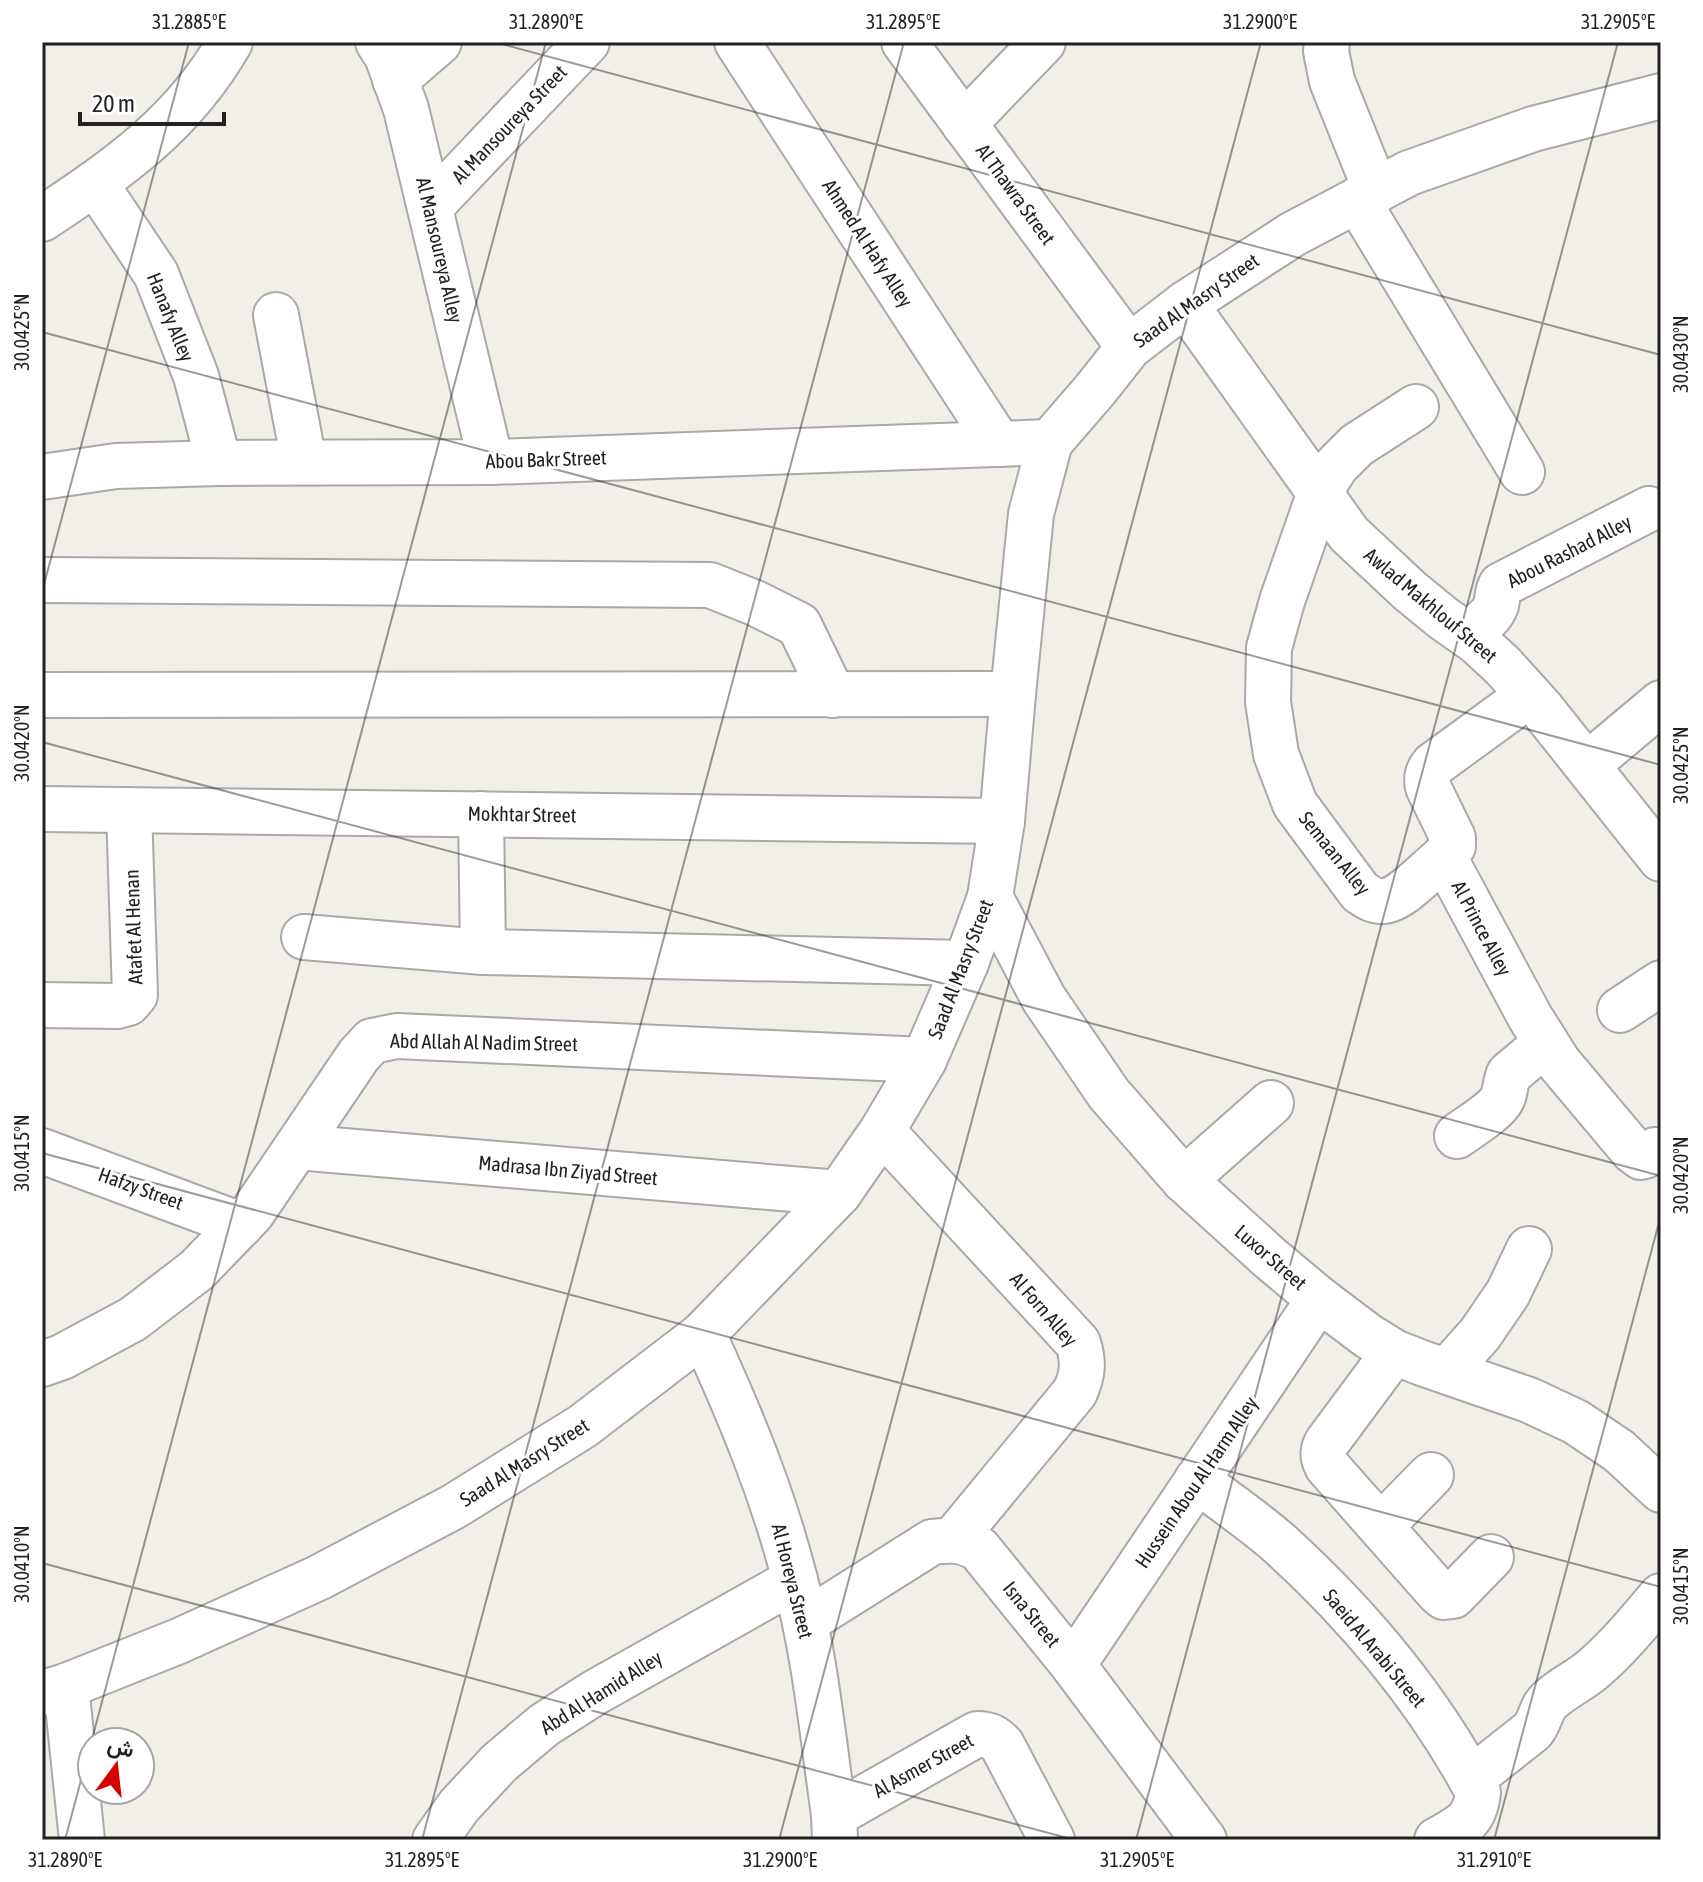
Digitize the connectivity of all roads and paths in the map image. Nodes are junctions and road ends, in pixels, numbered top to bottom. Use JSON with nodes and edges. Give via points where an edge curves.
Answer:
{"nodes":[{"id":1,"x":230,"y":42,"type":"edge"},
{"id":2,"x":439,"y":42,"type":"edge"},
{"id":3,"x":587,"y":42,"type":"edge"},
{"id":4,"x":737,"y":42,"type":"edge"},
{"id":5,"x":904,"y":42,"type":"edge"},
{"id":6,"x":1043,"y":42,"type":"edge"},
{"id":7,"x":1327,"y":42,"type":"edge"},
{"id":8,"x":387,"y":61,"type":"edge"},
{"id":9,"x":1661,"y":96,"type":"edge"},
{"id":10,"x":964,"y":124,"type":"junction"},
{"id":11,"x":95,"y":183,"type":"junction"},
{"id":12,"x":1367,"y":195,"type":"junction"},
{"id":13,"x":430,"y":207,"type":"junction"},
{"id":14,"x":43,"y":215,"type":"edge"},
{"id":15,"x":1185,"y":304,"type":"junction"},
{"id":16,"x":276,"y":315,"type":"dead end"},
{"id":17,"x":1129,"y":347,"type":"junction"},
{"id":18,"x":1416,"y":407,"type":"dead end"},
{"id":19,"x":1050,"y":442,"type":"junction"},
{"id":20,"x":999,"y":444,"type":"junction"},
{"id":21,"x":304,"y":462,"type":"junction"},
{"id":22,"x":491,"y":462,"type":"junction"},
{"id":23,"x":219,"y":463,"type":"junction"},
{"id":24,"x":1522,"y":472,"type":"dead end"},
{"id":25,"x":42,"y":477,"type":"edge"},
{"id":26,"x":1320,"y":492,"type":"junction"},
{"id":27,"x":1649,"y":509,"type":"dead end"},
{"id":28,"x":42,"y":580,"type":"edge"},
{"id":29,"x":1467,"y":634,"type":"junction"},
{"id":30,"x":1013,"y":694,"type":"junction"},
{"id":31,"x":42,"y":695,"type":"edge"},
{"id":32,"x":833,"y":695,"type":"junction"},
{"id":33,"x":1529,"y":695,"type":"junction"},
{"id":34,"x":1661,"y":703,"type":"edge"},
{"id":35,"x":1587,"y":765,"type":"junction"},
{"id":36,"x":42,"y":809,"type":"edge"},
{"id":37,"x":129,"y":810,"type":"junction"},
{"id":38,"x":481,"y":814,"type":"junction"},
{"id":39,"x":1002,"y":821,"type":"junction"},
{"id":40,"x":1444,"y":857,"type":"junction"},
{"id":41,"x":1661,"y":859,"type":"edge"},
{"id":42,"x":990,"y":897,"type":"junction"},
{"id":43,"x":304,"y":937,"type":"dead end"},
{"id":44,"x":483,"y":952,"type":"junction"},
{"id":45,"x":966,"y":963,"type":"junction"},
{"id":46,"x":1661,"y":983,"type":"edge"},
{"id":47,"x":42,"y":1005,"type":"edge"},
{"id":48,"x":1620,"y":1010,"type":"dead end"},
{"id":49,"x":1546,"y":1043,"type":"junction"},
{"id":50,"x":924,"y":1060,"type":"junction"},
{"id":51,"x":1271,"y":1103,"type":"dead end"},
{"id":52,"x":882,"y":1131,"type":"junction"},
{"id":53,"x":1457,"y":1136,"type":"dead end"},
{"id":54,"x":297,"y":1147,"type":"junction"},
{"id":55,"x":1661,"y":1150,"type":"edge"},
{"id":56,"x":42,"y":1151,"type":"edge"},
{"id":57,"x":1184,"y":1180,"type":"junction"},
{"id":58,"x":839,"y":1193,"type":"junction"},
{"id":59,"x":241,"y":1225,"type":"junction"},
{"id":60,"x":1529,"y":1249,"type":"dead end"},
{"id":61,"x":1319,"y":1299,"type":"junction"},
{"id":62,"x":703,"y":1334,"type":"junction"},
{"id":63,"x":1394,"y":1352,"type":"junction"},
{"id":64,"x":42,"y":1364,"type":"edge"},
{"id":65,"x":1447,"y":1371,"type":"junction"},
{"id":66,"x":1431,"y":1475,"type":"dead end"},
{"id":67,"x":1197,"y":1480,"type":"junction"},
{"id":68,"x":1661,"y":1490,"type":"edge"},
{"id":69,"x":1381,"y":1526,"type":"junction"},
{"id":70,"x":953,"y":1540,"type":"junction"},
{"id":71,"x":1491,"y":1557,"type":"dead end"},
{"id":72,"x":795,"y":1580,"type":"junction"},
{"id":73,"x":1661,"y":1596,"type":"edge"},
{"id":74,"x":805,"y":1622,"type":"junction"},
{"id":75,"x":1073,"y":1665,"type":"junction"},
{"id":76,"x":54,"y":1690,"type":"edge"},
{"id":77,"x":1471,"y":1779,"type":"junction"},
{"id":78,"x":835,"y":1828,"type":"edge"},
{"id":79,"x":1043,"y":1837,"type":"edge"},
{"id":80,"x":82,"y":1840,"type":"edge"},
{"id":81,"x":435,"y":1840,"type":"edge"},
{"id":82,"x":1204,"y":1840,"type":"edge"},
{"id":83,"x":1437,"y":1840,"type":"edge"}],
"edges":[{"from":1,"to":11,"type":"street","via":[[164,128]]},
{"from":2,"to":8,"type":"street"},
{"from":3,"to":13,"type":"street","name":"Al Mansoureya Street"},
{"from":4,"to":20,"type":"street","name":"Ahmed Al Hafy Alley"},
{"from":5,"to":10,"type":"street","name":"Al Thawra Street"},
{"from":6,"to":10,"type":"street"},
{"from":7,"to":12,"type":"street","via":[[1332,81]]},
{"from":8,"to":13,"type":"street","name":"Al Mansoureya Alley","via":[[406,109]]},
{"from":9,"to":12,"type":"street","name":"Saad Al Masry Street","via":[[1533,129],[1409,173]]},
{"from":10,"to":17,"type":"street","name":"Al Thawra Street"},
{"from":11,"to":14,"type":"street"},
{"from":11,"to":23,"type":"street","name":"Hanafy Alley","via":[[156,274],[196,376]]},
{"from":12,"to":15,"type":"street","name":"Saad Al Masry Street","via":[[1293,234]]},
{"from":12,"to":24,"type":"street"},
{"from":13,"to":22,"type":"street","name":"Al Mansoureya Alley"},
{"from":15,"to":17,"type":"street","name":"Saad Al Masry Street"},
{"from":15,"to":26,"type":"street","name":"Awlad Makhlouf Street"},
{"from":16,"to":21,"type":"street"},
{"from":17,"to":19,"type":"street","name":"Saad Al Masry Street"},
{"from":18,"to":26,"type":"street","via":[[1357,445]]},
{"from":19,"to":20,"type":"street","name":"Abou Bakr Street"},
{"from":19,"to":30,"type":"street","name":"Saad Al Masry Street","via":[[1031,514]]},
{"from":20,"to":22,"type":"street","name":"Abou Bakr Street"},
{"from":21,"to":22,"type":"street","name":"Abou Bakr Street"},
{"from":21,"to":23,"type":"street","name":"Abou Bakr Street"},
{"from":23,"to":25,"type":"street","name":"Abou Bakr Street","via":[[116,466]]},
{"from":26,"to":29,"type":"street","name":"Awlad Makhlouf Street","via":[[1349,534],[1379,563]]},
{"from":26,"to":40,"type":"street","name":"Semaan Alley","via":[[1269,648],[1268,702],[1276,754],[1295,804],[1360,892],[1371,899],[1394,899]]},
{"from":27,"to":29,"type":"street","name":"Abou Rashad Alley","via":[[1501,585],[1494,610]]},
{"from":28,"to":32,"type":"street","via":[[710,585],[799,625]]},
{"from":29,"to":33,"type":"street","name":"Awlad Makhlouf Street"},
{"from":30,"to":32,"type":"street"},
{"from":30,"to":39,"type":"street","name":"Saad Al Masry Street"},
{"from":31,"to":32,"type":"street"},
{"from":33,"to":35,"type":"street","name":"Awlad Makhlouf Street"},
{"from":33,"to":40,"type":"street","name":"Al Prince Alley","via":[[1428,771],[1428,787],[1453,838]]},
{"from":34,"to":35,"type":"street"},
{"from":35,"to":41,"type":"street","name":"Awlad Makhlouf Street"},
{"from":36,"to":37,"type":"street","name":"Mokhtar Street"},
{"from":37,"to":38,"type":"street","name":"Mokhtar Street"},
{"from":37,"to":47,"type":"street","name":"Atafet Al Henan","via":[[135,995],[117,1006]]},
{"from":38,"to":39,"type":"street","name":"Mokhtar Street"},
{"from":38,"to":44,"type":"street"},
{"from":39,"to":42,"type":"street","name":"Saad Al Masry Street"},
{"from":40,"to":49,"type":"street","name":"Al Prince Alley"},
{"from":42,"to":45,"type":"street","name":"Saad Al Masry Street"},
{"from":42,"to":57,"type":"street","name":"Luxor Street","via":[[1060,1023],[1109,1094]]},
{"from":43,"to":44,"type":"street"},
{"from":44,"to":45,"type":"street"},
{"from":45,"to":50,"type":"street","name":"Saad Al Masry Street"},
{"from":46,"to":48,"type":"street"},
{"from":49,"to":53,"type":"street","via":[[1509,1074],[1498,1105]]},
{"from":49,"to":55,"type":"street","name":"Al Prince Alley","via":[[1636,1155]]},
{"from":50,"to":52,"type":"street","name":"Saad Al Masry Street"},
{"from":50,"to":54,"type":"street","name":"Abd Allah Al Nadim Street","via":[[397,1036],[372,1041],[359,1055]]},
{"from":51,"to":57,"type":"street"},
{"from":52,"to":58,"type":"street","name":"Saad Al Masry Street"},
{"from":52,"to":70,"type":"street","name":"Al Forn Alley","via":[[1078,1343],[1083,1359],[1075,1392]]},
{"from":54,"to":58,"type":"street","name":"Madrasa Ibn Ziyad Street"},
{"from":54,"to":59,"type":"street","name":"Abd Allah Al Nadim Street"},
{"from":56,"to":59,"type":"street","name":"Hafzy Street"},
{"from":57,"to":61,"type":"street","name":"Luxor Street"},
{"from":58,"to":62,"type":"street","name":"Saad Al Masry Street"},
{"from":59,"to":64,"type":"street","name":"Abd Allah Al Nadim Street","via":[[197,1270],[133,1319]]},
{"from":60,"to":65,"type":"street","via":[[1494,1314]]},
{"from":61,"to":63,"type":"street","name":"Luxor Street"},
{"from":61,"to":67,"type":"street","name":"Hussein Abou Al Harm Alley"},
{"from":62,"to":72,"type":"street","name":"Al Horeya Street","via":[[771,1496]]},
{"from":62,"to":76,"type":"street","name":"Saad Al Masry Street","via":[[583,1426],[453,1507],[305,1585]]},
{"from":63,"to":65,"type":"street","name":"Luxor Street"},
{"from":63,"to":69,"type":"street","via":[[1323,1448],[1327,1466]]},
{"from":65,"to":68,"type":"street","name":"Luxor Street","via":[[1576,1422],[1619,1451]]},
{"from":66,"to":69,"type":"street"},
{"from":67,"to":75,"type":"street","name":"Hussein Abou Al Harm Alley"},
{"from":67,"to":77,"type":"street","name":"Saeid Al Arabi Street","via":[[1278,1542],[1351,1614],[1416,1692]]},
{"from":69,"to":71,"type":"street","via":[[1444,1597],[1453,1596]]},
{"from":70,"to":74,"type":"street","via":[[932,1542]]},
{"from":70,"to":75,"type":"street","name":"Isna Street","via":[[979,1549]]},
{"from":72,"to":74,"type":"street","name":"Al Horeya Street"},
{"from":72,"to":81,"type":"street","name":"Abd Al Hamid Alley","via":[[544,1725],[499,1763]]},
{"from":73,"to":77,"type":"street","via":[[1592,1670],[1548,1701],[1532,1731]]},
{"from":74,"to":78,"type":"street","name":"Al Horeya Street"},
{"from":75,"to":82,"type":"street","name":"Isna Street"},
{"from":76,"to":80,"type":"street"},
{"from":77,"to":83,"type":"street","via":[[1478,1792],[1469,1821]]},
{"from":78,"to":79,"type":"street","name":"Al Asmer Street","via":[[977,1734],[987,1734],[1002,1745]]}]}
